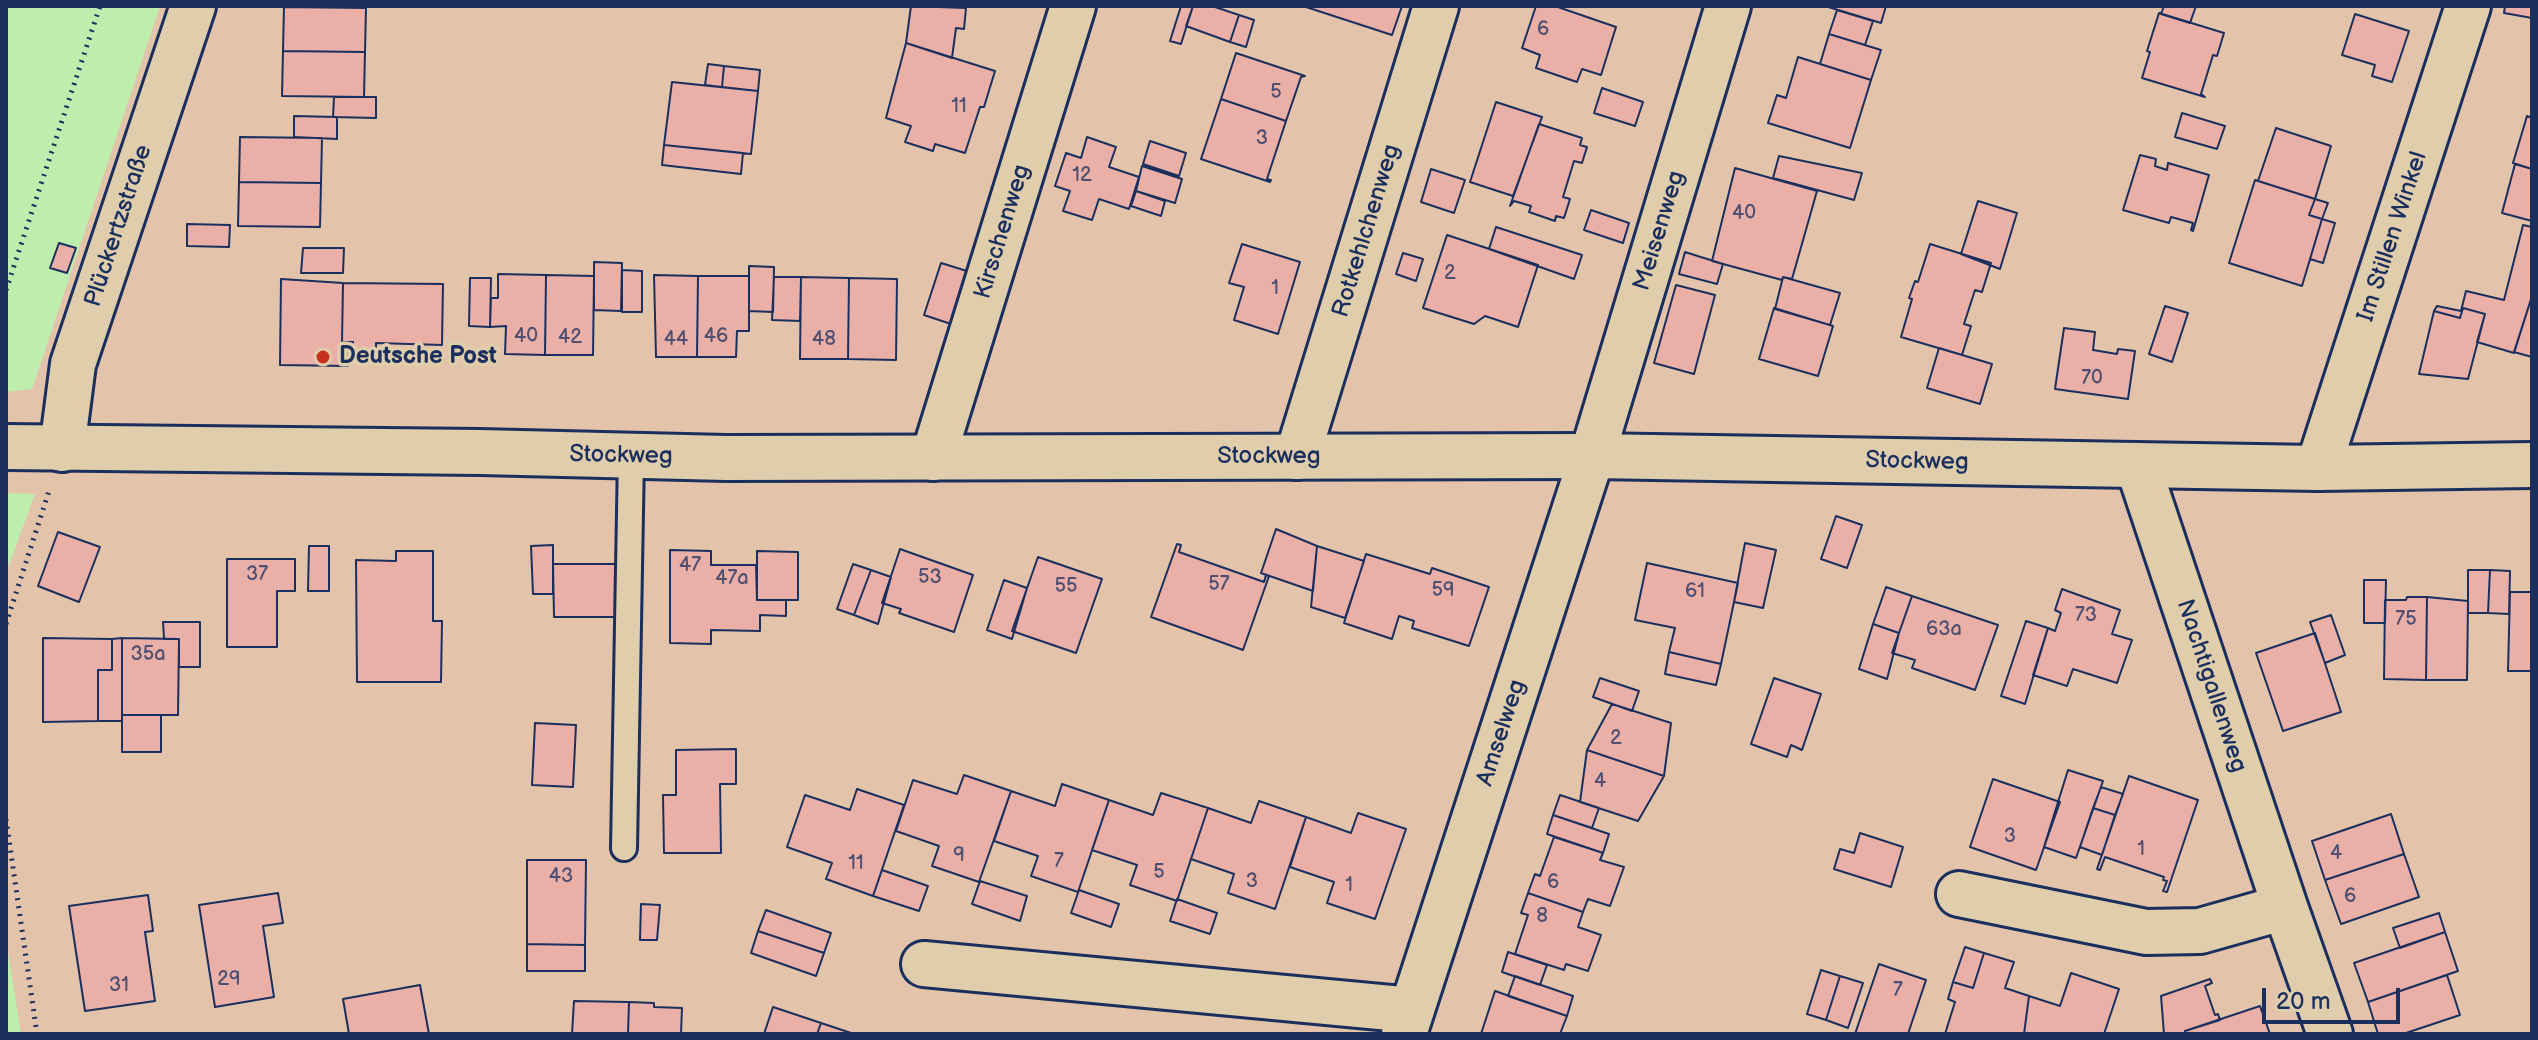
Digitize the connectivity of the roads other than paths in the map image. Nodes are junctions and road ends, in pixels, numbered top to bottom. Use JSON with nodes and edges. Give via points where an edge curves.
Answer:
{"nodes":[{"id":1,"x":193,"y":6,"type":"edge"},
{"id":2,"x":1073,"y":6,"type":"edge"},
{"id":3,"x":1436,"y":6,"type":"edge"},
{"id":4,"x":1728,"y":6,"type":"edge"},
{"id":5,"x":2468,"y":6,"type":"edge"},
{"id":6,"x":6,"y":447,"type":"edge"},
{"id":7,"x":62,"y":449,"type":"junction"},
{"id":8,"x":631,"y":456,"type":"junction"},
{"id":9,"x":1592,"y":456,"type":"junction"},
{"id":10,"x":1297,"y":457,"type":"junction"},
{"id":11,"x":933,"y":458,"type":"junction"},
{"id":12,"x":2532,"y":465,"type":"edge"},
{"id":13,"x":2138,"y":466,"type":"junction"},
{"id":14,"x":2318,"y":468,"type":"junction"},
{"id":15,"x":624,"y":848,"type":"dead end"},
{"id":16,"x":1959,"y":894,"type":"dead end"},
{"id":17,"x":2285,"y":907,"type":"junction"},
{"id":18,"x":924,"y":964,"type":"dead end"},
{"id":19,"x":1408,"y":1022,"type":"edge"},
{"id":20,"x":2330,"y":1034,"type":"edge"}],
"edges":[{"from":1,"to":7,"type":"street","name":"Plückertzstraße","via":[[73,364]]},
{"from":2,"to":11,"type":"street","name":"Kirschenweg"},
{"from":3,"to":10,"type":"street","name":"Rotkehlchenweg"},
{"from":4,"to":9,"type":"street","name":"Meisenweg"},
{"from":5,"to":14,"type":"street","name":"Im Stillen Winkel"},
{"from":6,"to":7,"type":"street","name":"Stockweg"},
{"from":7,"to":8,"type":"street","name":"Stockweg"},
{"from":8,"to":11,"type":"street","name":"Stockweg"},
{"from":8,"to":15,"type":"lane"},
{"from":9,"to":10,"type":"street","name":"Stockweg"},
{"from":9,"to":13,"type":"street","name":"Stockweg"},
{"from":9,"to":19,"type":"street","name":"Amselweg"},
{"from":10,"to":11,"type":"street","name":"Stockweg"},
{"from":12,"to":14,"type":"street","name":"Stockweg"},
{"from":13,"to":14,"type":"street","name":"Stockweg"},
{"from":13,"to":17,"type":"street","name":"Nachtigallenweg"},
{"from":16,"to":17,"type":"street","via":[[2146,932],[2200,931]]},
{"from":17,"to":20,"type":"street","name":"Nachtigallenweg"},
{"from":18,"to":19,"type":"street","name":"Amselweg"}]}
